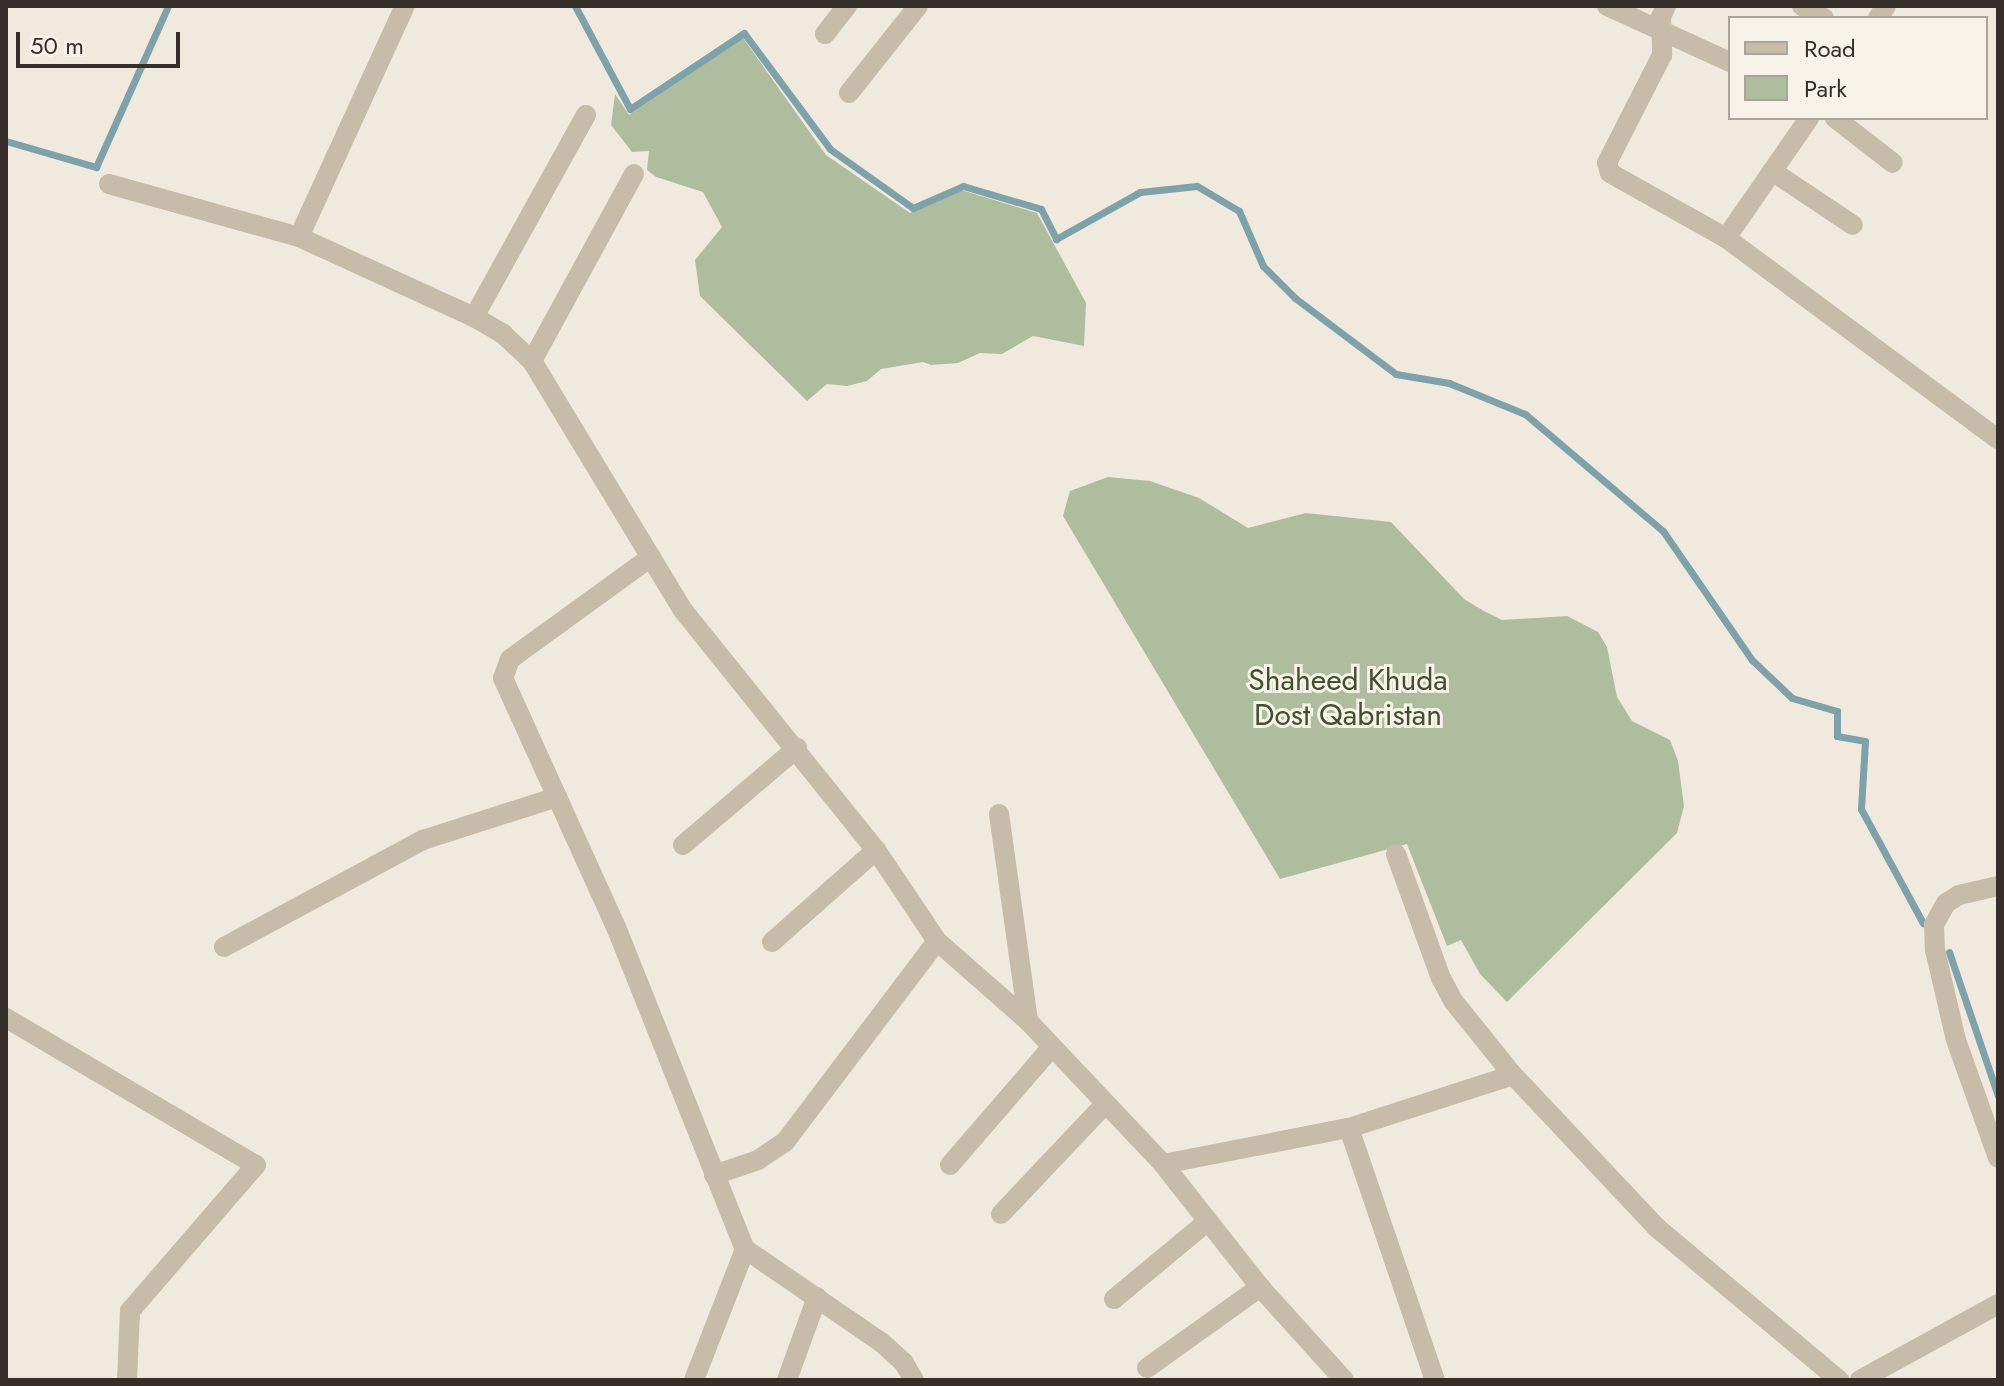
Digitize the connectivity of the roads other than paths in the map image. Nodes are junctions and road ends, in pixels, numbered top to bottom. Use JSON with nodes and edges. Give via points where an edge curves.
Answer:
{"nodes":[{"id":1,"x":405,"y":6,"type":"edge"},
{"id":2,"x":847,"y":6,"type":"edge"},
{"id":3,"x":918,"y":6,"type":"edge"},
{"id":4,"x":1607,"y":6,"type":"edge"},
{"id":5,"x":1666,"y":6,"type":"edge"},
{"id":6,"x":1802,"y":6,"type":"edge"},
{"id":7,"x":1820,"y":16,"type":"edge"},
{"id":8,"x":1661,"y":28,"type":"junction"},
{"id":9,"x":825,"y":34,"type":"dead end"},
{"id":10,"x":1728,"y":61,"type":"edge"},
{"id":11,"x":849,"y":93,"type":"dead end"},
{"id":12,"x":586,"y":115,"type":"dead end"},
{"id":13,"x":1808,"y":120,"type":"edge"},
{"id":14,"x":1838,"y":120,"type":"edge"},
{"id":15,"x":1893,"y":163,"type":"dead end"},
{"id":16,"x":1772,"y":171,"type":"junction"},
{"id":17,"x":634,"y":174,"type":"dead end"},
{"id":18,"x":109,"y":184,"type":"dead end"},
{"id":19,"x":1853,"y":225,"type":"dead end"},
{"id":20,"x":299,"y":237,"type":"junction"},
{"id":21,"x":1726,"y":238,"type":"junction"},
{"id":22,"x":474,"y":317,"type":"junction"},
{"id":23,"x":532,"y":361,"type":"junction"},
{"id":24,"x":1998,"y":439,"type":"edge"},
{"id":25,"x":651,"y":557,"type":"junction"},
{"id":26,"x":797,"y":748,"type":"junction"},
{"id":27,"x":557,"y":797,"type":"junction"},
{"id":28,"x":999,"y":814,"type":"dead end"},
{"id":29,"x":683,"y":845,"type":"dead end"},
{"id":30,"x":876,"y":850,"type":"junction"},
{"id":31,"x":1396,"y":854,"type":"dead end"},
{"id":32,"x":1998,"y":886,"type":"edge"},
{"id":33,"x":937,"y":941,"type":"junction"},
{"id":34,"x":772,"y":942,"type":"dead end"},
{"id":35,"x":224,"y":947,"type":"dead end"},
{"id":36,"x":6,"y":1018,"type":"edge"},
{"id":37,"x":1028,"y":1021,"type":"junction"},
{"id":38,"x":1052,"y":1047,"type":"junction"},
{"id":39,"x":1513,"y":1075,"type":"junction"},
{"id":40,"x":1105,"y":1104,"type":"junction"},
{"id":41,"x":1349,"y":1128,"type":"junction"},
{"id":42,"x":1993,"y":1135,"type":"edge"},
{"id":43,"x":1998,"y":1158,"type":"edge"},
{"id":44,"x":1163,"y":1164,"type":"junction"},
{"id":45,"x":950,"y":1165,"type":"dead end"},
{"id":46,"x":714,"y":1175,"type":"junction"},
{"id":47,"x":1001,"y":1214,"type":"dead end"},
{"id":48,"x":1208,"y":1221,"type":"junction"},
{"id":49,"x":745,"y":1249,"type":"junction"},
{"id":50,"x":1260,"y":1287,"type":"junction"},
{"id":51,"x":817,"y":1297,"type":"junction"},
{"id":52,"x":1114,"y":1299,"type":"dead end"},
{"id":53,"x":1998,"y":1304,"type":"edge"},
{"id":54,"x":1147,"y":1368,"type":"dead end"},
{"id":55,"x":127,"y":1380,"type":"edge"},
{"id":56,"x":694,"y":1380,"type":"edge"},
{"id":57,"x":787,"y":1380,"type":"edge"},
{"id":58,"x":914,"y":1380,"type":"edge"},
{"id":59,"x":1344,"y":1380,"type":"edge"},
{"id":60,"x":1435,"y":1380,"type":"edge"},
{"id":61,"x":1839,"y":1380,"type":"edge"},
{"id":62,"x":1860,"y":1380,"type":"edge"}],
"edges":[{"from":1,"to":20,"type":"street"},
{"from":2,"to":9,"type":"street"},
{"from":3,"to":11,"type":"street"},
{"from":4,"to":8,"type":"street"},
{"from":5,"to":8,"type":"street"},
{"from":6,"to":7,"type":"street"},
{"from":8,"to":10,"type":"street"},
{"from":8,"to":21,"type":"street","via":[[1662,55],[1607,163],[1609,170]]},
{"from":12,"to":22,"type":"street"},
{"from":13,"to":16,"type":"street"},
{"from":14,"to":15,"type":"street"},
{"from":16,"to":19,"type":"street"},
{"from":16,"to":21,"type":"street"},
{"from":17,"to":23,"type":"street"},
{"from":18,"to":20,"type":"street"},
{"from":20,"to":22,"type":"street"},
{"from":21,"to":24,"type":"street"},
{"from":22,"to":23,"type":"street"},
{"from":23,"to":25,"type":"street"},
{"from":25,"to":26,"type":"street","via":[[682,609]]},
{"from":25,"to":27,"type":"street","via":[[504,668],[503,678]]},
{"from":26,"to":29,"type":"street"},
{"from":26,"to":30,"type":"street"},
{"from":27,"to":35,"type":"street","via":[[423,840]]},
{"from":27,"to":46,"type":"street","via":[[616,927]]},
{"from":28,"to":37,"type":"street"},
{"from":30,"to":33,"type":"street"},
{"from":30,"to":34,"type":"street"},
{"from":31,"to":39,"type":"street","via":[[1441,978]]},
{"from":32,"to":42,"type":"street","via":[[1959,895],[1946,903],[1934,925],[1956,1040]]},
{"from":33,"to":37,"type":"street"},
{"from":33,"to":46,"type":"street","via":[[785,1142],[758,1160]]},
{"from":36,"to":55,"type":"street","via":[[256,1165],[130,1311]]},
{"from":37,"to":38,"type":"street"},
{"from":38,"to":40,"type":"street"},
{"from":38,"to":45,"type":"street"},
{"from":39,"to":41,"type":"street"},
{"from":39,"to":61,"type":"street","via":[[1656,1227]]},
{"from":40,"to":44,"type":"street"},
{"from":40,"to":47,"type":"street"},
{"from":41,"to":44,"type":"street"},
{"from":41,"to":60,"type":"street"},
{"from":42,"to":43,"type":"street"},
{"from":44,"to":48,"type":"street"},
{"from":46,"to":49,"type":"street"},
{"from":48,"to":50,"type":"street"},
{"from":48,"to":52,"type":"street"},
{"from":49,"to":51,"type":"street"},
{"from":49,"to":56,"type":"street"},
{"from":50,"to":54,"type":"street"},
{"from":50,"to":59,"type":"street"},
{"from":51,"to":57,"type":"street"},
{"from":51,"to":58,"type":"street","via":[[881,1342]]},
{"from":53,"to":62,"type":"street"}]}
